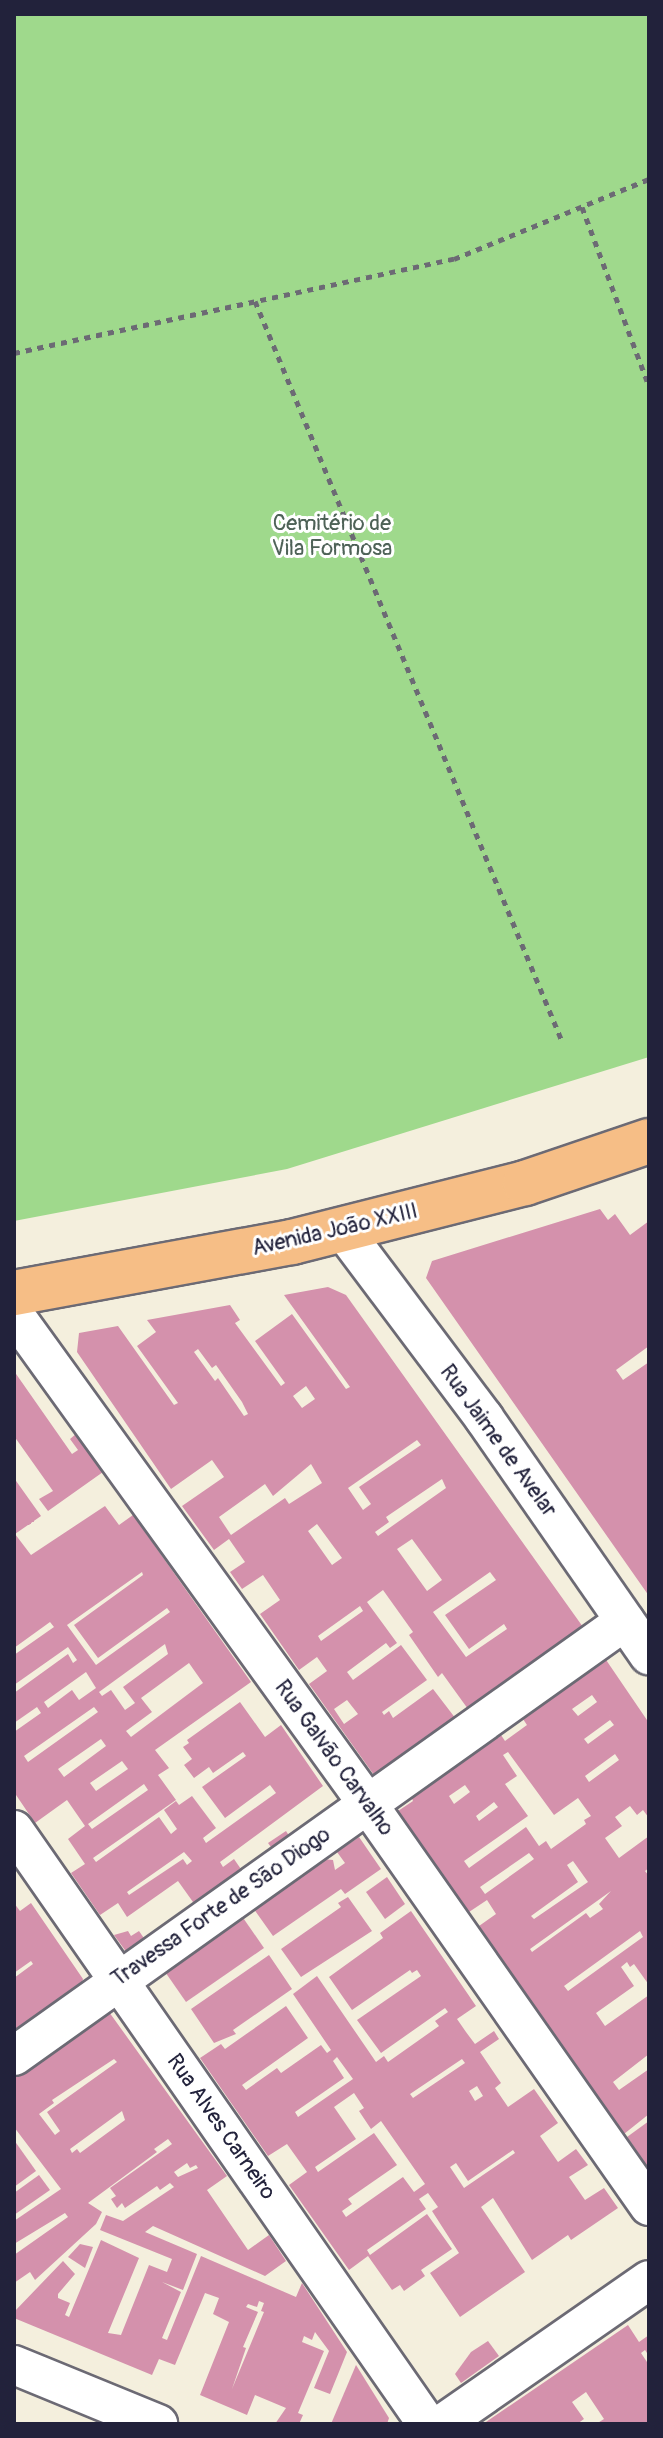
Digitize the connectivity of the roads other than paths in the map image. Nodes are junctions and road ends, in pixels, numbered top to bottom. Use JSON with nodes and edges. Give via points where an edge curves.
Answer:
{"nodes":[{"id":1,"x":649,"y":1141,"type":"edge"},
{"id":2,"x":343,"y":1230,"type":"junction"},
{"id":3,"x":14,"y":1293,"type":"edge"},
{"id":4,"x":14,"y":1314,"type":"edge"},
{"id":5,"x":625,"y":1621,"type":"junction"},
{"id":6,"x":649,"y":1655,"type":"edge"},
{"id":7,"x":367,"y":1803,"type":"junction"},
{"id":8,"x":14,"y":1830,"type":"edge"},
{"id":9,"x":118,"y":1980,"type":"junction"},
{"id":10,"x":14,"y":2056,"type":"edge"},
{"id":11,"x":649,"y":2206,"type":"edge"},
{"id":12,"x":649,"y":2280,"type":"edge"},
{"id":13,"x":14,"y":2366,"type":"edge"},
{"id":14,"x":158,"y":2424,"type":"edge"},
{"id":15,"x":427,"y":2424,"type":"edge"},
{"id":16,"x":442,"y":2424,"type":"edge"}],
"edges":[{"from":1,"to":2,"type":"main road","name":"Avenida João XXIII","via":[[525,1183]]},
{"from":2,"to":3,"type":"main road","name":"Avenida João XXIII"},
{"from":2,"to":5,"type":"street","name":"Rua Jaime de Avelar","via":[[484,1418]]},
{"from":4,"to":7,"type":"street","name":"Rua Galvão Carvalho"},
{"from":5,"to":6,"type":"street","name":"Rua Jaime de Avelar"},
{"from":5,"to":7,"type":"street","name":"Travessa Forte de São Diogo"},
{"from":7,"to":9,"type":"street","name":"Travessa Forte de São Diogo"},
{"from":7,"to":11,"type":"street","name":"Rua Galvão Carvalho"},
{"from":8,"to":9,"type":"street","name":"Rua Alves Carneiro"},
{"from":9,"to":10,"type":"street","name":"Travessa Forte de São Diogo"},
{"from":9,"to":15,"type":"street","name":"Rua Alves Carneiro"},
{"from":12,"to":16,"type":"street"},
{"from":13,"to":14,"type":"street"}]}
